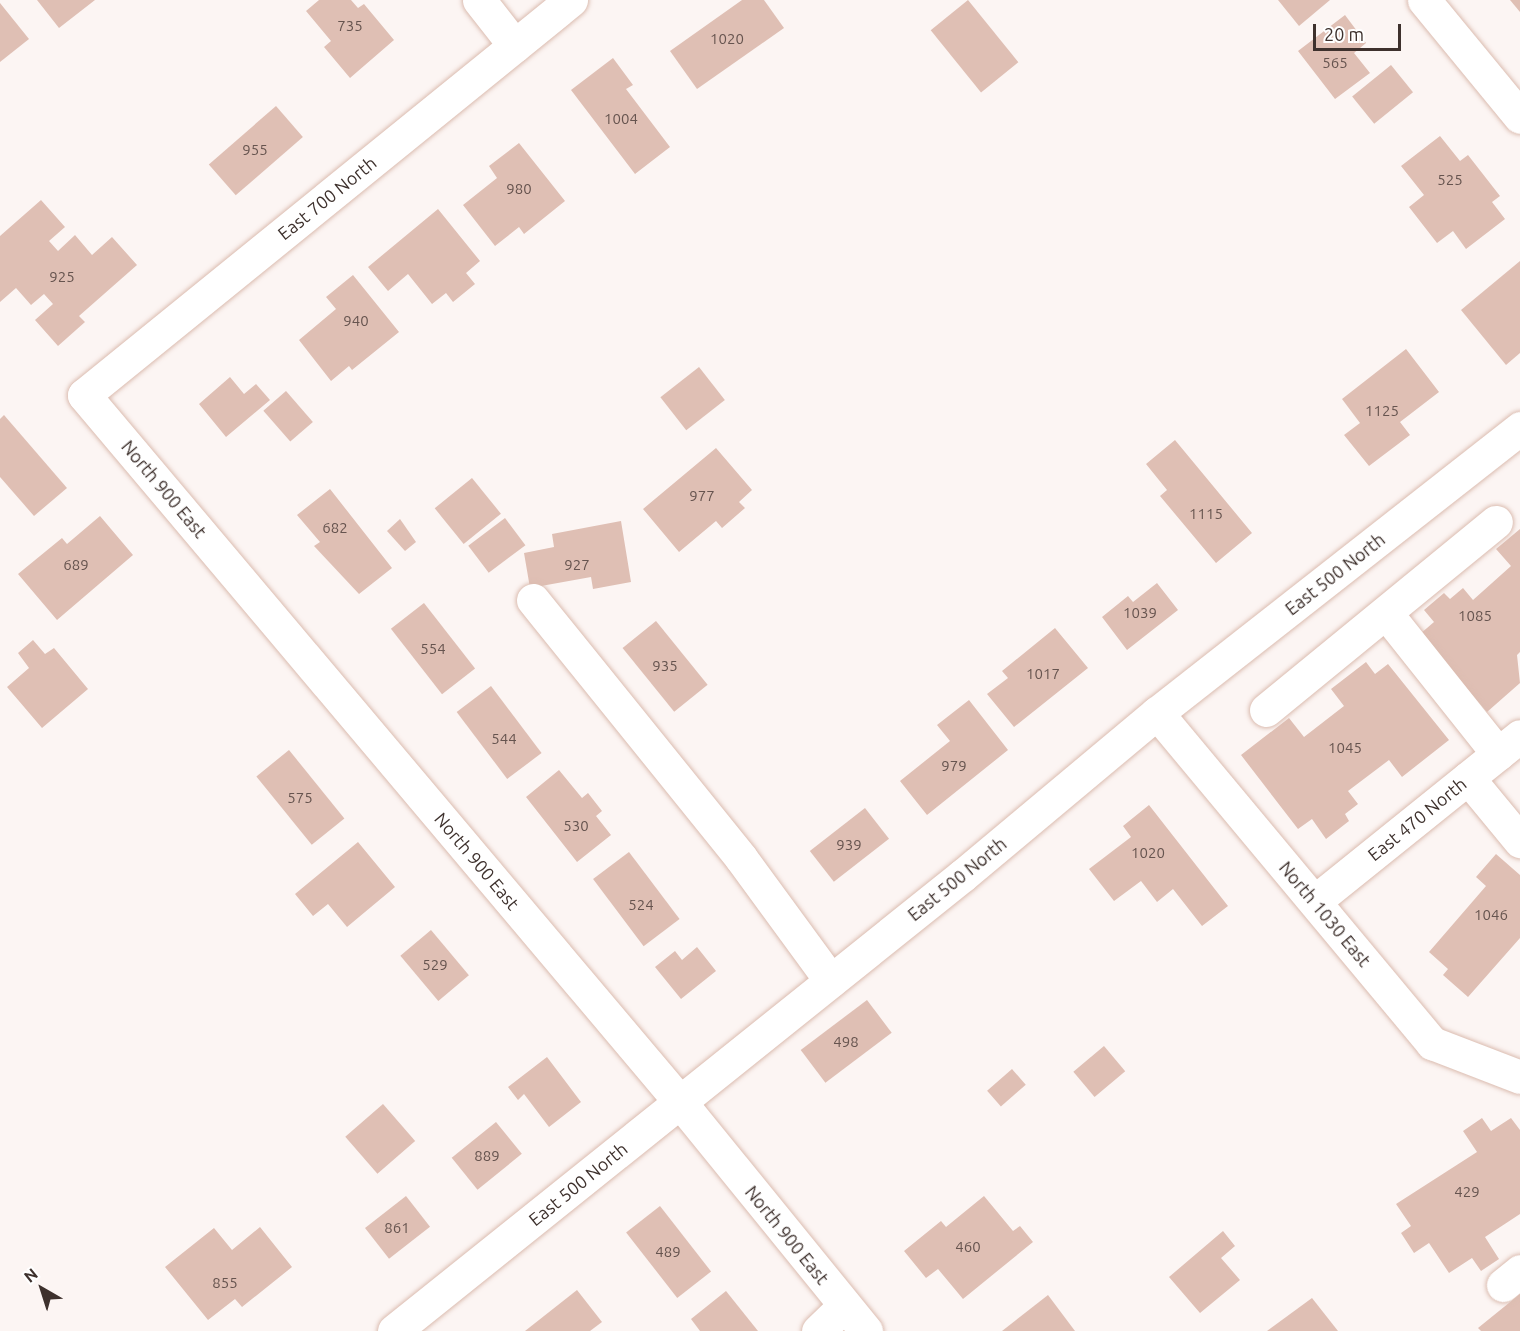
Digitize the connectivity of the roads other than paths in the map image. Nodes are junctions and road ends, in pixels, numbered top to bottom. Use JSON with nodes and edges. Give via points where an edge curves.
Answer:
{"nodes":[{"id":1,"x":478,"y":0,"type":"edge"},
{"id":2,"x":571,"y":0,"type":"edge"},
{"id":3,"x":1424,"y":0,"type":"edge"},
{"id":4,"x":515,"y":46,"type":"junction"},
{"id":5,"x":1520,"y":117,"type":"edge"},
{"id":6,"x":84,"y":395,"type":"joint"},
{"id":7,"x":1520,"y":428,"type":"edge"},
{"id":8,"x":1496,"y":522,"type":"dead end"},
{"id":9,"x":533,"y":600,"type":"dead end"},
{"id":10,"x":1386,"y":612,"type":"junction"},
{"id":11,"x":1266,"y":710,"type":"dead end"},
{"id":12,"x":1157,"y":713,"type":"junction"},
{"id":13,"x":1509,"y":745,"type":"edge"},
{"id":14,"x":1467,"y":778,"type":"junction"},
{"id":15,"x":1520,"y":841,"type":"edge"},
{"id":16,"x":1315,"y":901,"type":"junction"},
{"id":17,"x":831,"y":981,"type":"junction"},
{"id":18,"x":1520,"y":1077,"type":"edge"},
{"id":19,"x":680,"y":1102,"type":"junction"},
{"id":20,"x":845,"y":1305,"type":"junction"},
{"id":21,"x":394,"y":1331,"type":"edge"},
{"id":22,"x":818,"y":1331,"type":"edge"},
{"id":23,"x":866,"y":1331,"type":"edge"}],
"edges":[{"from":1,"to":4,"type":"street"},
{"from":2,"to":4,"type":"street","name":"East 700 North"},
{"from":3,"to":5,"type":"street"},
{"from":4,"to":6,"type":"street","name":"East 700 North"},
{"from":6,"to":19,"type":"street","name":"North 900 East"},
{"from":7,"to":12,"type":"street","name":"East 500 North"},
{"from":8,"to":10,"type":"street"},
{"from":9,"to":17,"type":"street","via":[[741,858]]},
{"from":10,"to":11,"type":"street"},
{"from":10,"to":13,"type":"street"},
{"from":12,"to":16,"type":"street","name":"North 1030 East"},
{"from":12,"to":17,"type":"street","name":"East 500 North"},
{"from":13,"to":14,"type":"street","name":"East 470 North"},
{"from":14,"to":15,"type":"street"},
{"from":14,"to":16,"type":"street","name":"East 470 North"},
{"from":16,"to":18,"type":"street","name":"North 1030 East","via":[[1432,1043]]},
{"from":17,"to":19,"type":"street","name":"East 500 North"},
{"from":19,"to":20,"type":"street","name":"North 900 East"},
{"from":19,"to":21,"type":"street","name":"East 500 North"},
{"from":20,"to":22,"type":"street"},
{"from":20,"to":23,"type":"street","name":"North 900 East"}]}
